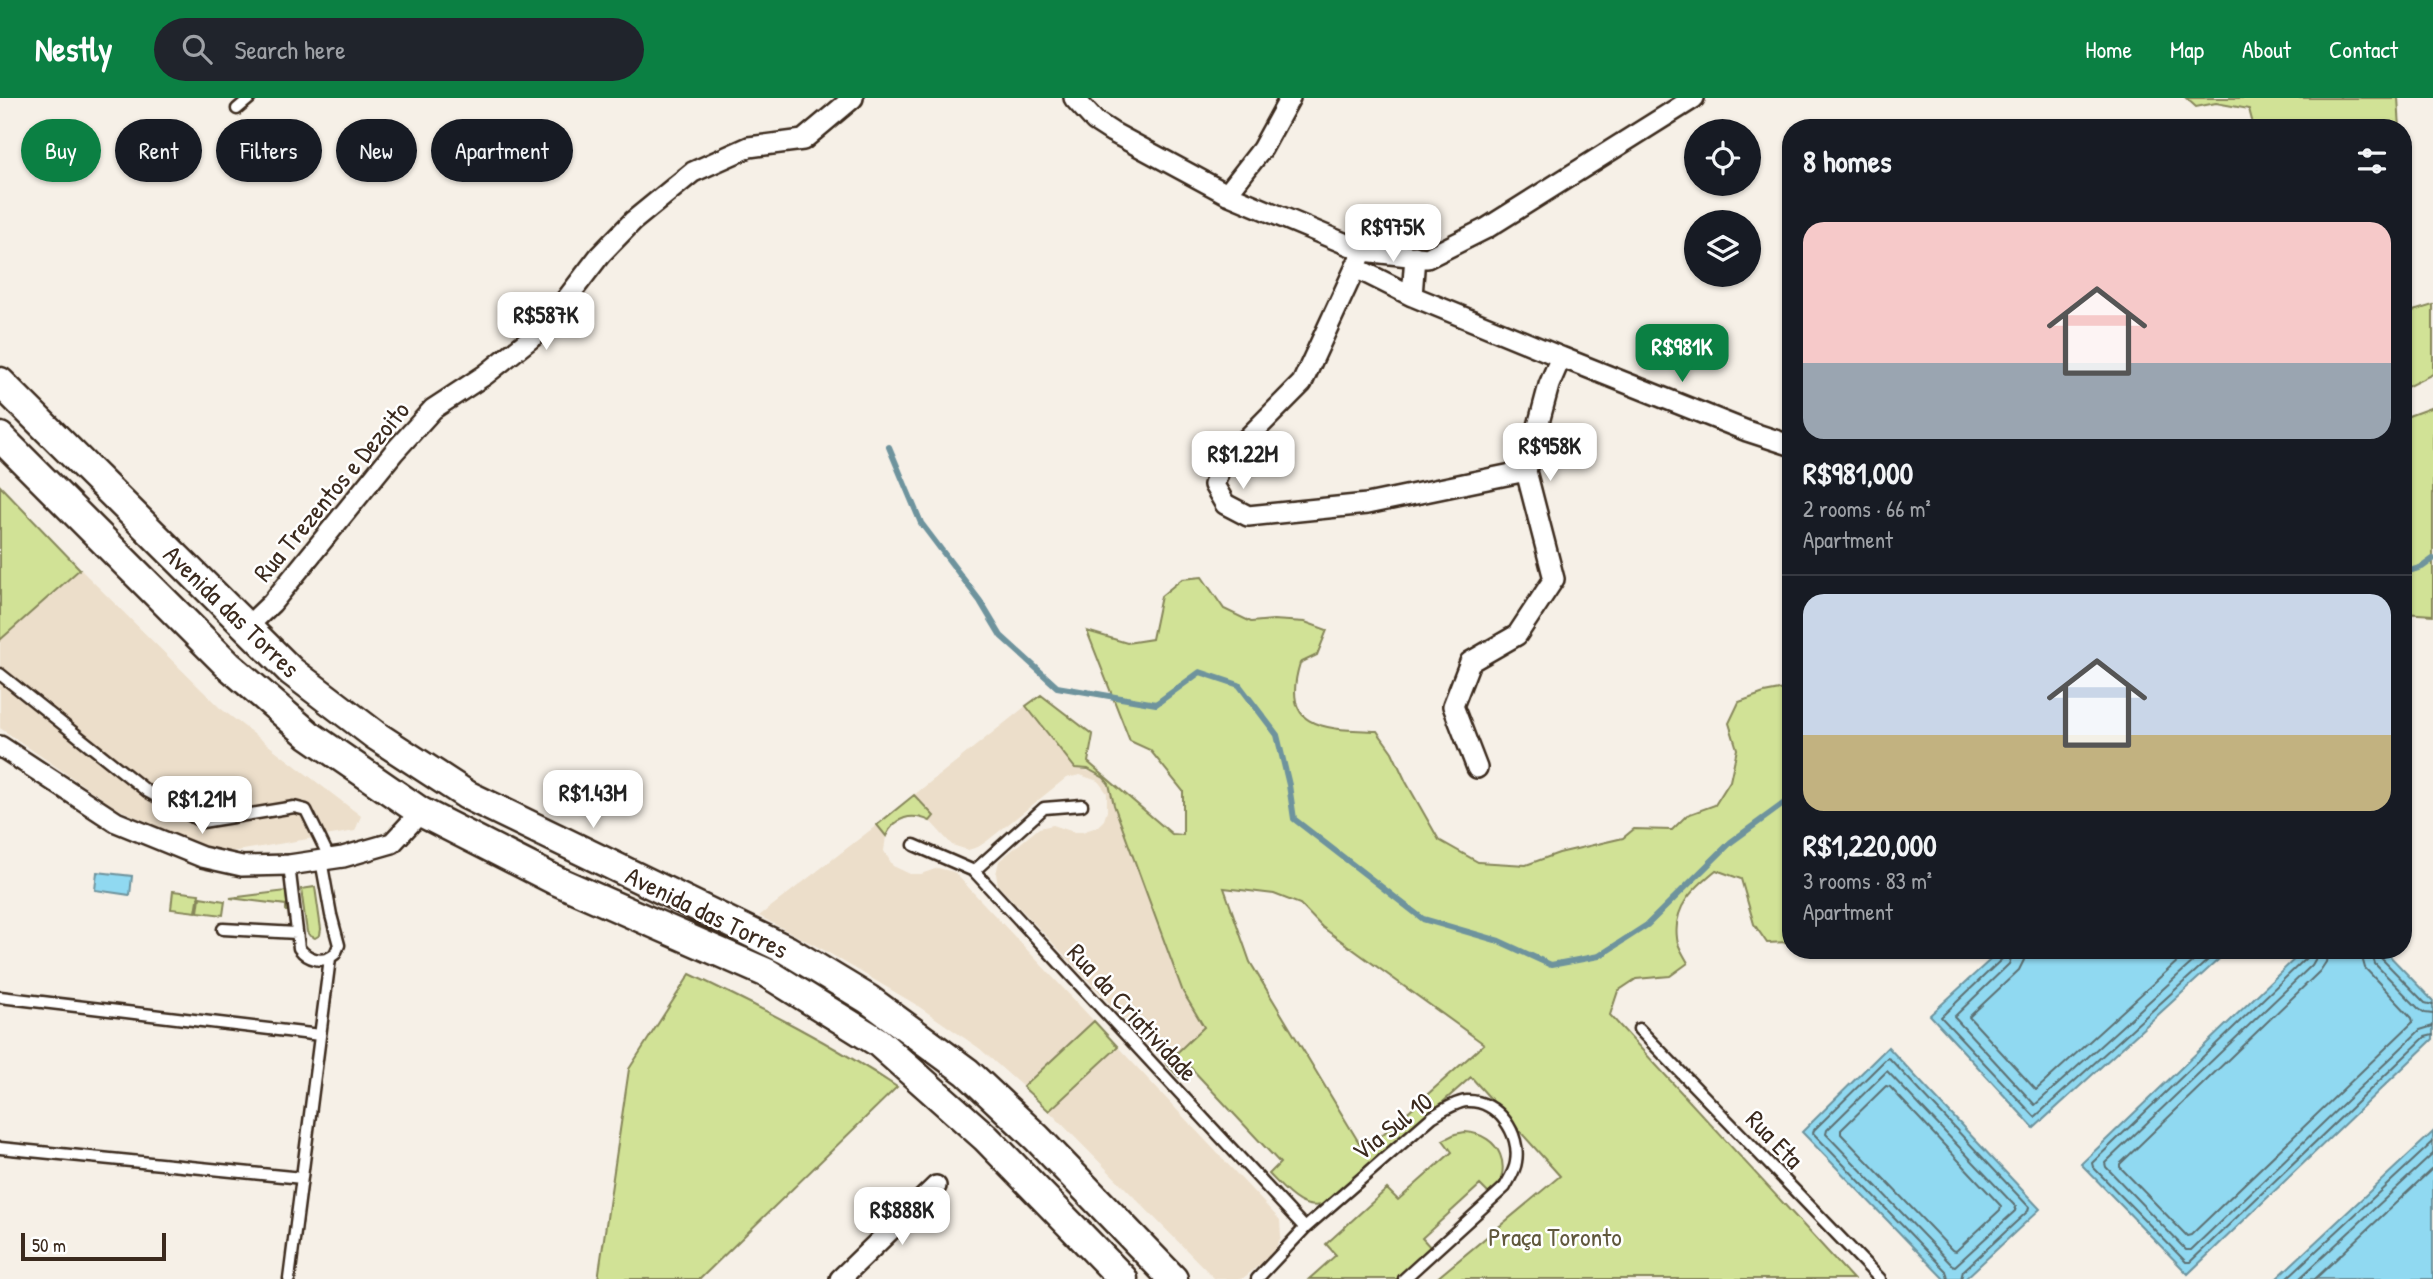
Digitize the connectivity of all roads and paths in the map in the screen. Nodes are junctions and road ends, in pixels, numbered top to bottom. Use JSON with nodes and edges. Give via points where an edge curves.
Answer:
{"nodes":[{"id":1,"x":250,"y":98,"type":"edge"},
{"id":2,"x":853,"y":98,"type":"edge"},
{"id":3,"x":1074,"y":98,"type":"edge"},
{"id":4,"x":1290,"y":98,"type":"edge"},
{"id":5,"x":1694,"y":98,"type":"edge"},
{"id":6,"x":237,"y":109,"type":"dead end"},
{"id":7,"x":1227,"y":194,"type":"junction"},
{"id":8,"x":1415,"y":256,"type":"junction"},
{"id":9,"x":1359,"y":259,"type":"junction"},
{"id":10,"x":1412,"y":296,"type":"junction"},
{"id":11,"x":1561,"y":357,"type":"junction"},
{"id":12,"x":0,"y":382,"type":"edge"},
{"id":13,"x":0,"y":437,"type":"edge"},
{"id":14,"x":1782,"y":442,"type":"edge"},
{"id":15,"x":1526,"y":471,"type":"junction"},
{"id":16,"x":246,"y":628,"type":"junction"},
{"id":17,"x":0,"y":674,"type":"edge"},
{"id":18,"x":0,"y":746,"type":"edge"},
{"id":19,"x":1477,"y":768,"type":"dead end"},
{"id":20,"x":1082,"y":805,"type":"dead end"},
{"id":21,"x":421,"y":812,"type":"junction"},
{"id":22,"x":915,"y":845,"type":"dead end"},
{"id":23,"x":326,"y":860,"type":"junction"},
{"id":24,"x":289,"y":865,"type":"junction"},
{"id":25,"x":974,"y":871,"type":"junction"},
{"id":26,"x":223,"y":929,"type":"dead end"},
{"id":27,"x":297,"y":933,"type":"junction"},
{"id":28,"x":330,"y":958,"type":"junction"},
{"id":29,"x":0,"y":997,"type":"edge"},
{"id":30,"x":1639,"y":1028,"type":"dead end"},
{"id":31,"x":320,"y":1035,"type":"junction"},
{"id":32,"x":0,"y":1148,"type":"edge"},
{"id":33,"x":302,"y":1178,"type":"junction"},
{"id":34,"x":936,"y":1186,"type":"dead end"},
{"id":35,"x":1305,"y":1228,"type":"junction"},
{"id":36,"x":289,"y":1279,"type":"edge"},
{"id":37,"x":840,"y":1279,"type":"edge"},
{"id":38,"x":1123,"y":1279,"type":"edge"},
{"id":39,"x":1173,"y":1279,"type":"edge"},
{"id":40,"x":1257,"y":1279,"type":"edge"},
{"id":41,"x":1405,"y":1279,"type":"edge"},
{"id":42,"x":1881,"y":1279,"type":"edge"}],
"edges":[{"from":1,"to":6,"type":"lane"},
{"from":2,"to":16,"type":"street","name":"Rua Trezentos e Dezoito","via":[[803,140],[749,147],[692,172],[633,221],[535,334],[485,376],[433,409],[272,603]]},
{"from":3,"to":7,"type":"street","via":[[1112,132]]},
{"from":4,"to":7,"type":"street","via":[[1262,149]]},
{"from":5,"to":8,"type":"street","via":[[1487,228],[1427,258]]},
{"from":7,"to":9,"type":"street"},
{"from":8,"to":9,"type":"street"},
{"from":8,"to":10,"type":"street"},
{"from":9,"to":10,"type":"street"},
{"from":9,"to":15,"type":"street","via":[[1302,383],[1220,465],[1214,485],[1225,504],[1248,516],[1367,504]]},
{"from":10,"to":11,"type":"street"},
{"from":11,"to":14,"type":"street"},
{"from":11,"to":15,"type":"street"},
{"from":12,"to":16,"type":"main road","name":"Avenida das Torres"},
{"from":13,"to":21,"type":"main road","name":"Avenida das Torres","via":[[267,700],[309,735]]},
{"from":15,"to":19,"type":"street","via":[[1554,579],[1517,635],[1470,662],[1453,706]]},
{"from":16,"to":39,"type":"main road","name":"Avenida das Torres","via":[[291,671],[375,735],[467,795],[787,950],[868,999],[967,1072]]},
{"from":17,"to":23,"type":"lane","via":[[148,792],[202,822],[294,807],[306,810]]},
{"from":18,"to":24,"type":"street","via":[[128,827],[202,857],[242,866]]},
{"from":20,"to":25,"type":"lane","via":[[1044,808]]},
{"from":21,"to":23,"type":"street","via":[[392,843]]},
{"from":21,"to":38,"type":"main road","name":"Avenida das Torres","via":[[555,880],[767,973],[869,1036],[986,1138]]},
{"from":22,"to":25,"type":"lane","name":"Rua da Criatividade"},
{"from":23,"to":24,"type":"street"},
{"from":23,"to":28,"type":"lane","via":[[331,915],[340,945]]},
{"from":24,"to":27,"type":"lane"},
{"from":25,"to":35,"type":"lane","name":"Rua da Criatividade"},
{"from":26,"to":27,"type":"lane"},
{"from":27,"to":28,"type":"lane","via":[[299,948],[307,956]]},
{"from":28,"to":31,"type":"lane"},
{"from":29,"to":31,"type":"lane"},
{"from":30,"to":42,"type":"lane","name":"Rua Eta"},
{"from":31,"to":33,"type":"lane"},
{"from":32,"to":33,"type":"lane"},
{"from":33,"to":36,"type":"lane"},
{"from":34,"to":37,"type":"street"},
{"from":35,"to":40,"type":"lane","name":"Via Sul 10"},
{"from":35,"to":41,"type":"lane","name":"Via Sul 10","via":[[1432,1116],[1467,1101],[1486,1106],[1512,1130],[1517,1160],[1513,1173],[1505,1187]]}]}
